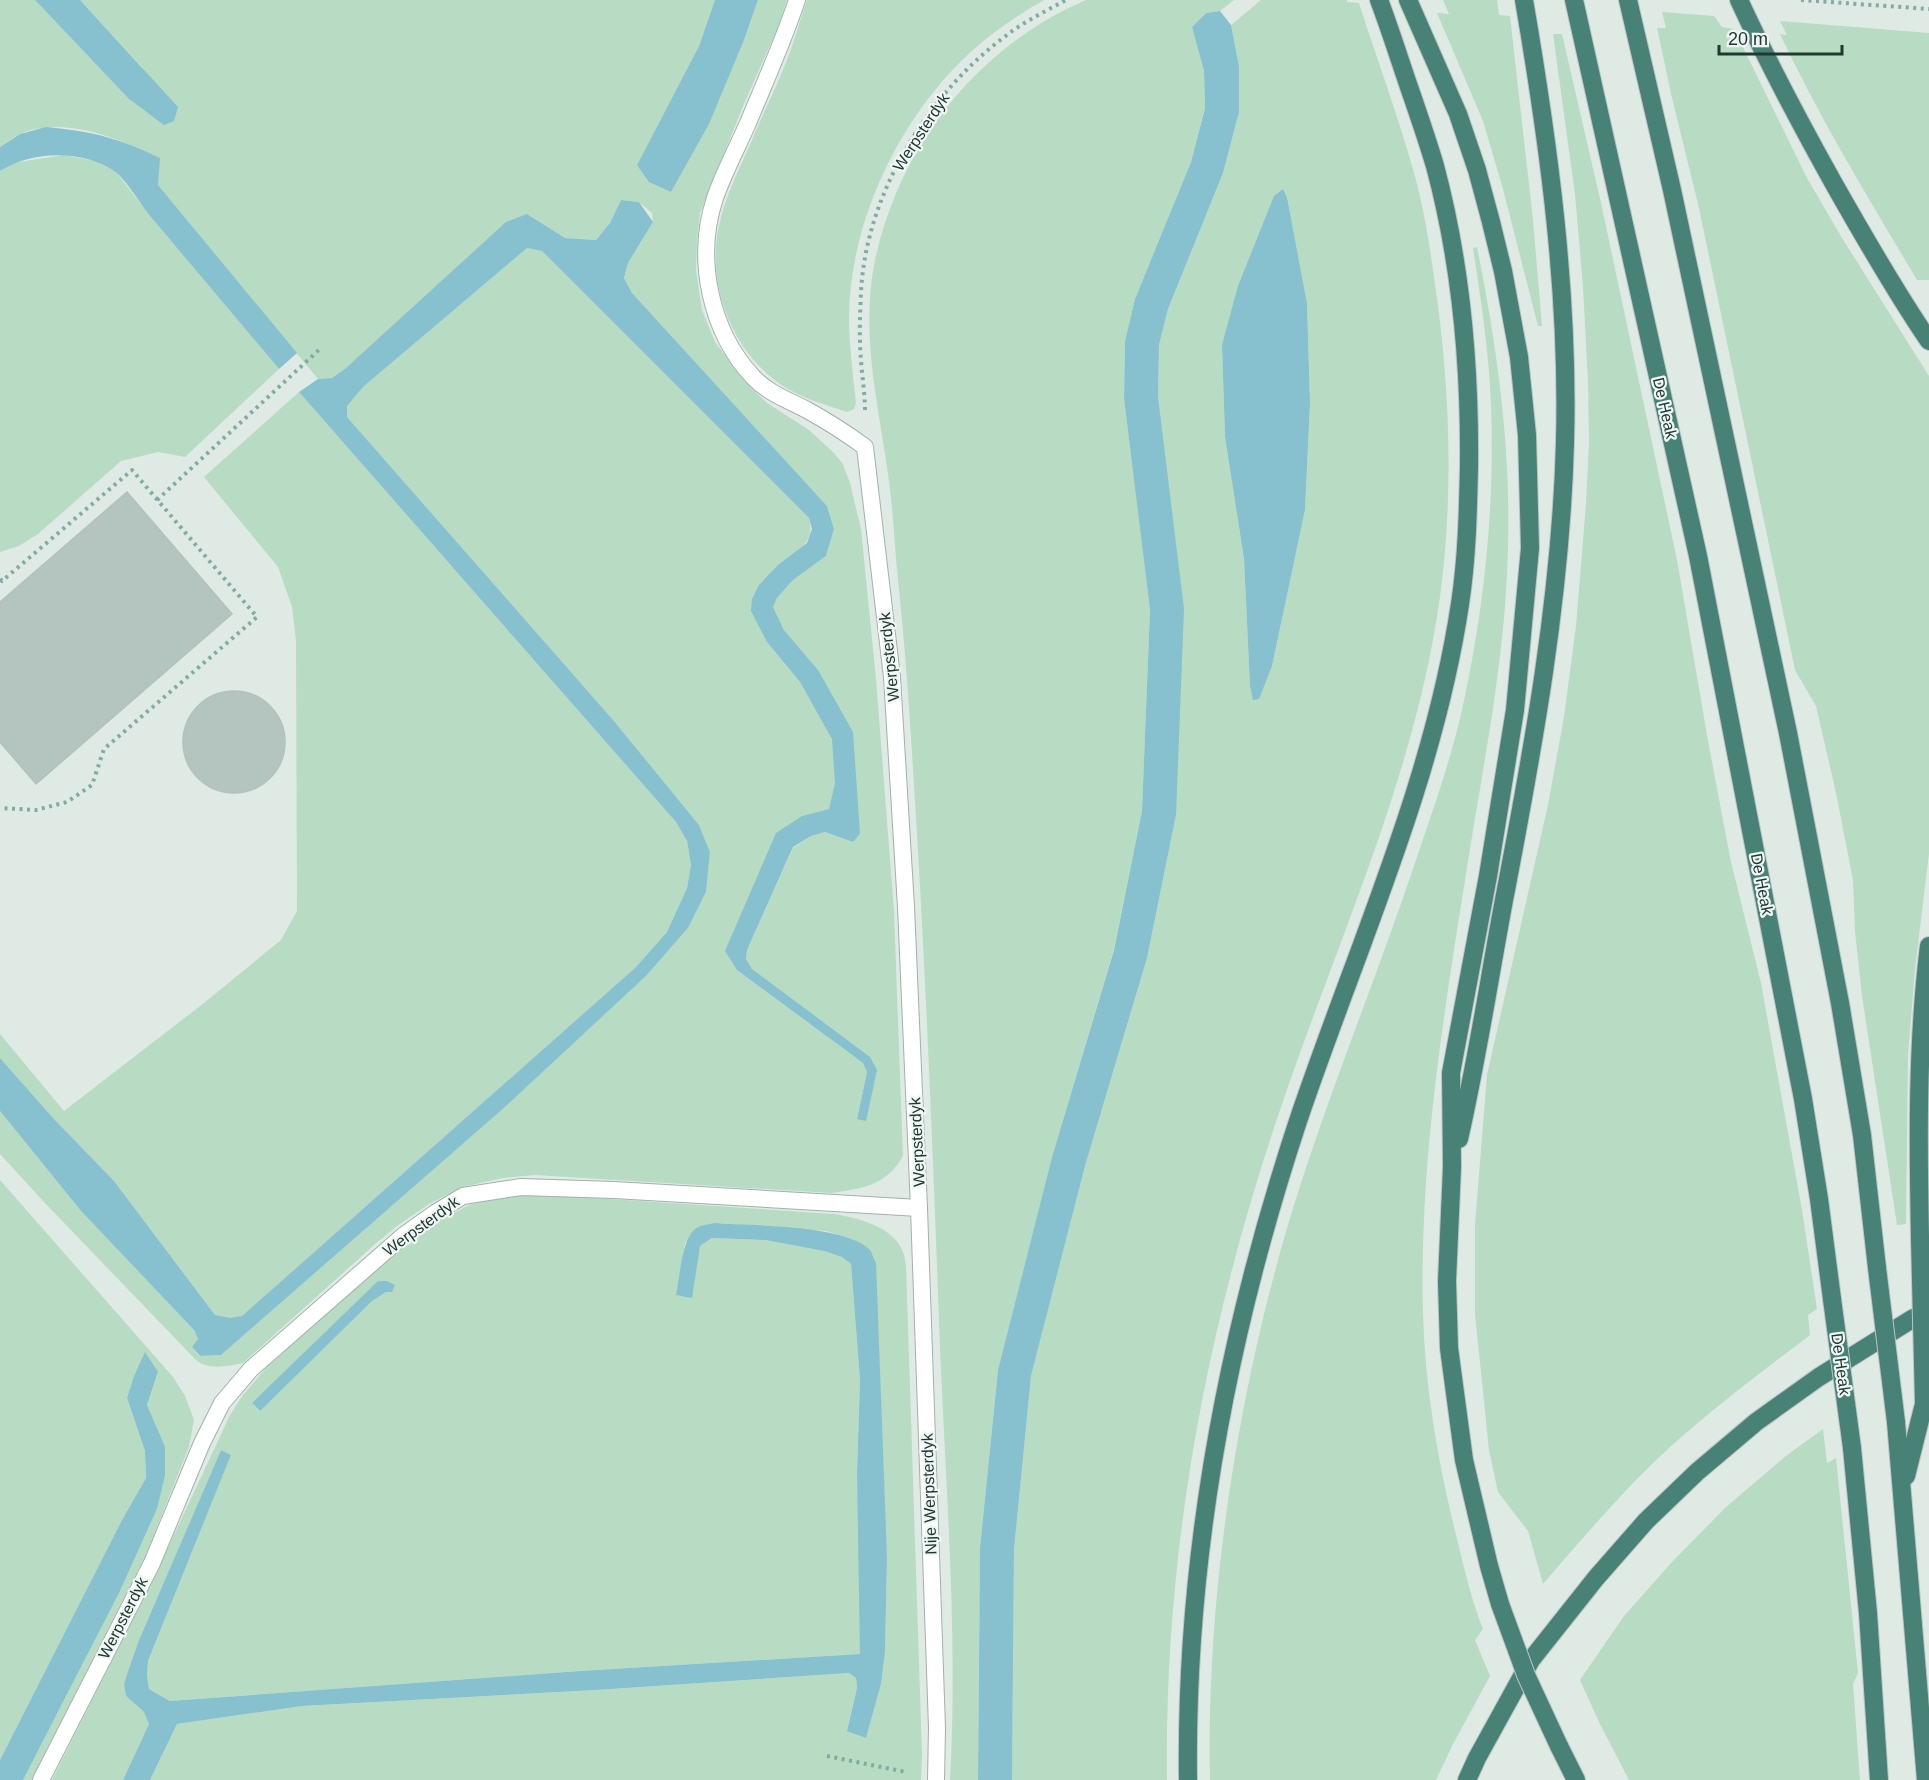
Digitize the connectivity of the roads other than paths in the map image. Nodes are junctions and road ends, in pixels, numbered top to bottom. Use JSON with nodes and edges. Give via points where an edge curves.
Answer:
{"nodes":[{"id":1,"x":797,"y":0,"type":"edge"},
{"id":2,"x":1574,"y":0,"type":"edge"},
{"id":3,"x":1629,"y":0,"type":"edge"},
{"id":4,"x":1739,"y":0,"type":"edge"},
{"id":5,"x":1380,"y":3,"type":"edge"},
{"id":6,"x":1411,"y":5,"type":"edge"},
{"id":7,"x":1525,"y":9,"type":"edge"},
{"id":8,"x":1929,"y":341,"type":"edge"},
{"id":9,"x":1929,"y":946,"type":"edge"},
{"id":10,"x":1452,"y":1167,"type":"junction"},
{"id":11,"x":920,"y":1208,"type":"junction"},
{"id":12,"x":1929,"y":1311,"type":"edge"},
{"id":13,"x":1903,"y":1490,"type":"junction"},
{"id":14,"x":936,"y":1779,"type":"edge"},
{"id":15,"x":41,"y":1780,"type":"edge"},
{"id":16,"x":1188,"y":1780,"type":"edge"},
{"id":17,"x":1467,"y":1780,"type":"edge"},
{"id":18,"x":1576,"y":1780,"type":"edge"},
{"id":19,"x":1879,"y":1780,"type":"edge"},
{"id":20,"x":1926,"y":1780,"type":"edge"}],
"edges":[{"from":1,"to":11,"type":"lane","name":"Werpsterdyk","via":[[715,199],[707,270],[722,330],[754,378],[865,447],[892,677]]},
{"from":2,"to":19,"type":"highway","name":"De Heak","bridge":true,"via":[[1698,556],[1803,1099],[1852,1448]]},
{"from":3,"to":13,"type":"highway","bridge":true,"via":[[1788,733],[1840,1003],[1860,1124]]},
{"from":4,"to":8,"type":"highway","via":[[1774,76],[1851,214]]},
{"from":5,"to":16,"type":"highway","via":[[1434,165],[1449,231],[1470,405],[1467,542],[1460,603],[1425,765],[1299,1119],[1262,1237],[1233,1355],[1198,1561]]},
{"from":6,"to":10,"type":"highway","via":[[1461,123],[1491,222],[1519,357],[1528,464],[1530,548],[1517,688],[1488,876],[1451,1073]]},
{"from":7,"to":10,"type":"highway","via":[[1554,196],[1561,289],[1565,381],[1562,502],[1538,713],[1474,1076]]},
{"from":9,"to":13,"type":"highway","bridge":true,"via":[[1922,1026],[1919,1166],[1924,1404]]},
{"from":10,"to":18,"type":"highway","bridge":true,"via":[[1447,1315],[1452,1375],[1472,1496],[1500,1604],[1526,1675]]},
{"from":11,"to":14,"type":"lane","name":"Nije Werpsterdyk"},
{"from":11,"to":15,"type":"lane","name":"Werpsterdyk","via":[[521,1186],[463,1196],[435,1213],[404,1234],[251,1369],[222,1403],[152,1563]]},
{"from":12,"to":17,"type":"highway","via":[[1828,1372],[1756,1422],[1646,1521],[1531,1660]]},
{"from":13,"to":20,"type":"highway"}]}
